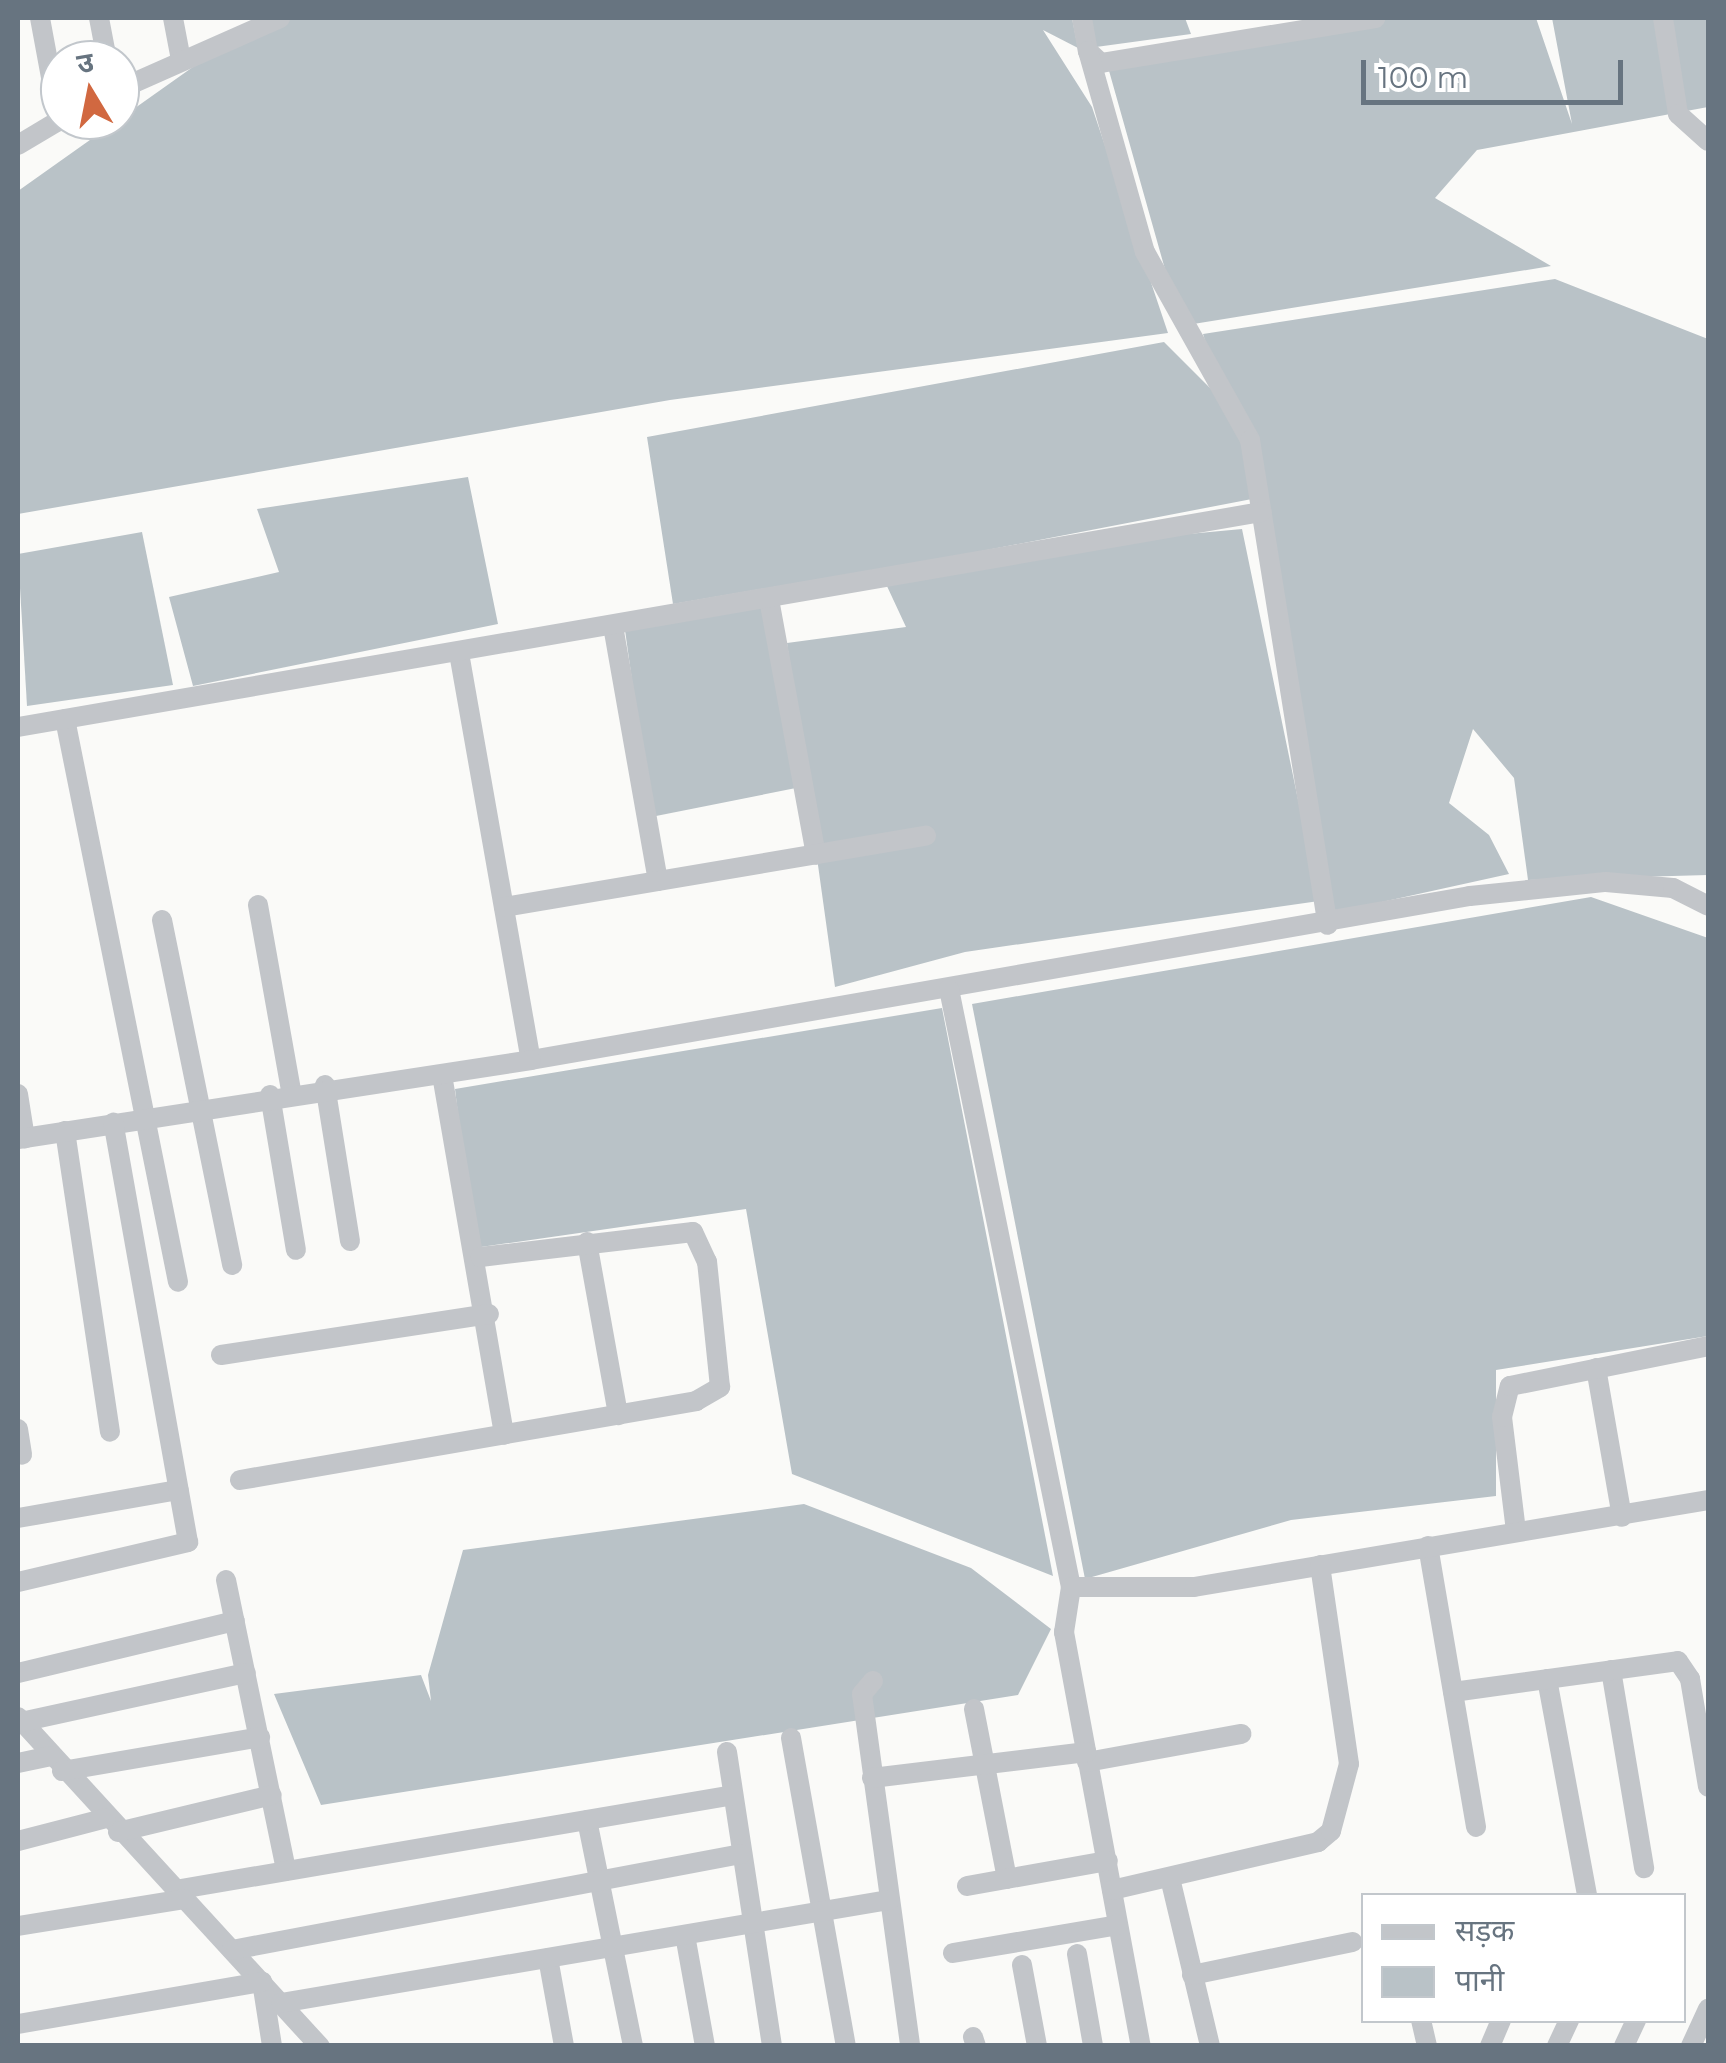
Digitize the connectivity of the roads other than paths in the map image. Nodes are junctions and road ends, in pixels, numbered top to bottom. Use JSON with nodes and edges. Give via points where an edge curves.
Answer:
{"nodes":[{"id":1,"x":173,"y":18,"type":"edge"},
{"id":2,"x":279,"y":18,"type":"edge"},
{"id":3,"x":1082,"y":18,"type":"edge"},
{"id":4,"x":1375,"y":18,"type":"edge"},
{"id":5,"x":1663,"y":18,"type":"edge"},
{"id":6,"x":1088,"y":51,"type":"junction"},
{"id":7,"x":181,"y":60,"type":"junction"},
{"id":8,"x":140,"y":80,"type":"edge"},
{"id":9,"x":1708,"y":141,"type":"edge"},
{"id":10,"x":1262,"y":512,"type":"junction"},
{"id":11,"x":769,"y":599,"type":"junction"},
{"id":12,"x":613,"y":626,"type":"junction"},
{"id":13,"x":459,"y":653,"type":"junction"},
{"id":14,"x":66,"y":719,"type":"junction"},
{"id":15,"x":18,"y":727,"type":"edge"},
{"id":16,"x":926,"y":836,"type":"dead end"},
{"id":17,"x":816,"y":854,"type":"junction"},
{"id":18,"x":658,"y":882,"type":"junction"},
{"id":19,"x":258,"y":905,"type":"dead end"},
{"id":20,"x":1708,"y":906,"type":"edge"},
{"id":21,"x":504,"y":908,"type":"junction"},
{"id":22,"x":162,"y":920,"type":"dead end"},
{"id":23,"x":1328,"y":925,"type":"junction"},
{"id":24,"x":950,"y":989,"type":"junction"},
{"id":25,"x":531,"y":1060,"type":"junction"},
{"id":26,"x":442,"y":1075,"type":"junction"},
{"id":27,"x":324,"y":1085,"type":"junction"},
{"id":28,"x":280,"y":1093,"type":"junction"},
{"id":29,"x":18,"y":1094,"type":"edge"},
{"id":30,"x":200,"y":1108,"type":"junction"},
{"id":31,"x":146,"y":1118,"type":"junction"},
{"id":32,"x":113,"y":1123,"type":"junction"},
{"id":33,"x":65,"y":1131,"type":"junction"},
{"id":34,"x":22,"y":1138,"type":"edge"},
{"id":35,"x":350,"y":1241,"type":"dead end"},
{"id":36,"x":587,"y":1242,"type":"junction"},
{"id":37,"x":296,"y":1250,"type":"dead end"},
{"id":38,"x":480,"y":1257,"type":"junction"},
{"id":39,"x":232,"y":1264,"type":"dead end"},
{"id":40,"x":178,"y":1282,"type":"dead end"},
{"id":41,"x":488,"y":1314,"type":"junction"},
{"id":42,"x":1708,"y":1346,"type":"edge"},
{"id":43,"x":221,"y":1356,"type":"dead end"},
{"id":44,"x":1596,"y":1368,"type":"junction"},
{"id":45,"x":618,"y":1415,"type":"junction"},
{"id":46,"x":18,"y":1429,"type":"edge"},
{"id":47,"x":110,"y":1432,"type":"dead end"},
{"id":48,"x":504,"y":1435,"type":"junction"},
{"id":49,"x":22,"y":1455,"type":"dead end"},
{"id":50,"x":240,"y":1480,"type":"dead end"},
{"id":51,"x":179,"y":1490,"type":"junction"},
{"id":52,"x":1708,"y":1500,"type":"edge"},
{"id":53,"x":1622,"y":1516,"type":"junction"},
{"id":54,"x":18,"y":1518,"type":"edge"},
{"id":55,"x":1516,"y":1530,"type":"junction"},
{"id":56,"x":1428,"y":1546,"type":"junction"},
{"id":57,"x":1320,"y":1566,"type":"junction"},
{"id":58,"x":226,"y":1580,"type":"dead end"},
{"id":59,"x":18,"y":1582,"type":"edge"},
{"id":60,"x":1071,"y":1596,"type":"junction"},
{"id":61,"x":235,"y":1621,"type":"junction"},
{"id":62,"x":1610,"y":1670,"type":"junction"},
{"id":63,"x":18,"y":1673,"type":"edge"},
{"id":64,"x":246,"y":1673,"type":"junction"},
{"id":65,"x":1546,"y":1679,"type":"junction"},
{"id":66,"x":872,"y":1682,"type":"dead end"},
{"id":67,"x":1453,"y":1692,"type":"junction"},
{"id":68,"x":974,"y":1709,"type":"dead end"},
{"id":69,"x":19,"y":1720,"type":"edge"},
{"id":70,"x":1242,"y":1734,"type":"dead end"},
{"id":71,"x":260,"y":1737,"type":"junction"},
{"id":72,"x":791,"y":1738,"type":"dead end"},
{"id":73,"x":727,"y":1752,"type":"dead end"},
{"id":74,"x":1086,"y":1757,"type":"junction"},
{"id":75,"x":18,"y":1763,"type":"edge"},
{"id":76,"x":56,"y":1764,"type":"junction"},
{"id":77,"x":985,"y":1766,"type":"junction"},
{"id":78,"x":1708,"y":1774,"type":"edge"},
{"id":79,"x":872,"y":1778,"type":"junction"},
{"id":80,"x":733,"y":1795,"type":"junction"},
{"id":81,"x":272,"y":1796,"type":"junction"},
{"id":82,"x":587,"y":1820,"type":"junction"},
{"id":83,"x":112,"y":1825,"type":"junction"},
{"id":84,"x":1476,"y":1827,"type":"dead end"},
{"id":85,"x":18,"y":1841,"type":"edge"},
{"id":86,"x":741,"y":1854,"type":"junction"},
{"id":87,"x":1108,"y":1861,"type":"junction"},
{"id":88,"x":1644,"y":1868,"type":"dead end"},
{"id":89,"x":286,"y":1871,"type":"junction"},
{"id":90,"x":1170,"y":1878,"type":"junction"},
{"id":91,"x":600,"y":1879,"type":"junction"},
{"id":92,"x":1008,"y":1879,"type":"junction"},
{"id":93,"x":967,"y":1886,"type":"dead end"},
{"id":94,"x":1112,"y":1890,"type":"junction"},
{"id":95,"x":1588,"y":1893,"type":"edge"},
{"id":96,"x":180,"y":1895,"type":"junction"},
{"id":97,"x":890,"y":1900,"type":"junction"},
{"id":98,"x":824,"y":1912,"type":"junction"},
{"id":99,"x":750,"y":1924,"type":"junction"},
{"id":100,"x":1118,"y":1925,"type":"junction"},
{"id":101,"x":18,"y":1926,"type":"edge"},
{"id":102,"x":685,"y":1935,"type":"junction"},
{"id":103,"x":1353,"y":1942,"type":"dead end"},
{"id":104,"x":615,"y":1946,"type":"junction"},
{"id":105,"x":232,"y":1950,"type":"junction"},
{"id":106,"x":953,"y":1953,"type":"dead end"},
{"id":107,"x":1076,"y":1954,"type":"dead end"},
{"id":108,"x":548,"y":1958,"type":"junction"},
{"id":109,"x":1022,"y":1965,"type":"dead end"},
{"id":110,"x":1192,"y":1975,"type":"junction"},
{"id":111,"x":262,"y":1982,"type":"junction"},
{"id":112,"x":281,"y":2003,"type":"junction"},
{"id":113,"x":1708,"y":2009,"type":"edge"},
{"id":114,"x":1568,"y":2023,"type":"edge"},
{"id":115,"x":1635,"y":2023,"type":"edge"},
{"id":116,"x":18,"y":2024,"type":"edge"},
{"id":117,"x":272,"y":2046,"type":"edge"},
{"id":118,"x":320,"y":2046,"type":"edge"},
{"id":119,"x":564,"y":2046,"type":"edge"},
{"id":120,"x":633,"y":2046,"type":"edge"},
{"id":121,"x":705,"y":2046,"type":"edge"},
{"id":122,"x":772,"y":2046,"type":"edge"},
{"id":123,"x":846,"y":2046,"type":"edge"},
{"id":124,"x":910,"y":2046,"type":"edge"},
{"id":125,"x":1036,"y":2046,"type":"edge"},
{"id":126,"x":1093,"y":2046,"type":"edge"},
{"id":127,"x":1140,"y":2046,"type":"edge"},
{"id":128,"x":1210,"y":2046,"type":"edge"},
{"id":129,"x":1557,"y":2046,"type":"edge"},
{"id":130,"x":1624,"y":2046,"type":"edge"},
{"id":131,"x":1691,"y":2046,"type":"edge"}],
"edges":[{"from":1,"to":7,"type":"street"},
{"from":2,"to":7,"type":"street"},
{"from":3,"to":6,"type":"street"},
{"from":4,"to":6,"type":"street","via":[[1101,63]]},
{"from":5,"to":9,"type":"street","via":[[1678,114]]},
{"from":6,"to":10,"type":"street","via":[[1145,252],[1242,415]]},
{"from":7,"to":8,"type":"street"},
{"from":10,"to":11,"type":"street"},
{"from":10,"to":23,"type":"street"},
{"from":11,"to":12,"type":"street"},
{"from":11,"to":17,"type":"street"},
{"from":12,"to":13,"type":"street"},
{"from":12,"to":18,"type":"street"},
{"from":13,"to":14,"type":"street"},
{"from":13,"to":21,"type":"street"},
{"from":14,"to":15,"type":"street"},
{"from":14,"to":31,"type":"street"},
{"from":16,"to":17,"type":"street"},
{"from":17,"to":18,"type":"street"},
{"from":18,"to":21,"type":"street"},
{"from":19,"to":28,"type":"street"},
{"from":20,"to":23,"type":"street","via":[[1673,888],[1606,882]]},
{"from":21,"to":25,"type":"street"},
{"from":22,"to":30,"type":"street"},
{"from":23,"to":24,"type":"street"},
{"from":24,"to":25,"type":"street"},
{"from":24,"to":60,"type":"street"},
{"from":25,"to":26,"type":"street"},
{"from":26,"to":27,"type":"street"},
{"from":26,"to":38,"type":"street"},
{"from":27,"to":28,"type":"street"},
{"from":27,"to":35,"type":"street"},
{"from":28,"to":30,"type":"street"},
{"from":28,"to":37,"type":"street"},
{"from":29,"to":34,"type":"street"},
{"from":30,"to":31,"type":"street"},
{"from":30,"to":39,"type":"street"},
{"from":31,"to":32,"type":"street"},
{"from":31,"to":40,"type":"street"},
{"from":32,"to":33,"type":"street"},
{"from":32,"to":51,"type":"street"},
{"from":33,"to":34,"type":"street"},
{"from":33,"to":47,"type":"street"},
{"from":36,"to":38,"type":"street"},
{"from":36,"to":45,"type":"street"},
{"from":36,"to":45,"type":"street","via":[[686,1229],[707,1262],[720,1387],[696,1401]]},
{"from":38,"to":41,"type":"street"},
{"from":41,"to":43,"type":"street"},
{"from":41,"to":48,"type":"street"},
{"from":42,"to":44,"type":"street"},
{"from":44,"to":53,"type":"street"},
{"from":44,"to":55,"type":"street","via":[[1505,1392]]},
{"from":45,"to":48,"type":"street"},
{"from":46,"to":49,"type":"street"},
{"from":48,"to":50,"type":"street"},
{"from":51,"to":54,"type":"street"},
{"from":51,"to":59,"type":"street","via":[[185,1548]]},
{"from":52,"to":53,"type":"street"},
{"from":53,"to":55,"type":"street"},
{"from":55,"to":56,"type":"street"},
{"from":56,"to":57,"type":"street"},
{"from":56,"to":67,"type":"street"},
{"from":57,"to":60,"type":"street","via":[[1194,1587]]},
{"from":57,"to":90,"type":"street","via":[[1348,1764],[1336,1820],[1318,1842]]},
{"from":58,"to":61,"type":"street"},
{"from":60,"to":74,"type":"street","via":[[1064,1632]]},
{"from":61,"to":63,"type":"street"},
{"from":61,"to":64,"type":"street"},
{"from":62,"to":65,"type":"street"},
{"from":62,"to":78,"type":"street","via":[[1682,1662]]},
{"from":62,"to":88,"type":"street"},
{"from":64,"to":69,"type":"street"},
{"from":64,"to":71,"type":"street"},
{"from":65,"to":67,"type":"street"},
{"from":65,"to":95,"type":"street"},
{"from":66,"to":79,"type":"street","via":[[862,1694]]},
{"from":67,"to":84,"type":"street"},
{"from":68,"to":77,"type":"street"},
{"from":69,"to":76,"type":"street"},
{"from":70,"to":74,"type":"street"},
{"from":71,"to":76,"type":"street"},
{"from":71,"to":81,"type":"street"},
{"from":72,"to":98,"type":"street"},
{"from":73,"to":80,"type":"street"},
{"from":74,"to":77,"type":"street"},
{"from":74,"to":87,"type":"street"},
{"from":75,"to":76,"type":"street"},
{"from":76,"to":83,"type":"street"},
{"from":77,"to":79,"type":"street"},
{"from":77,"to":92,"type":"street"},
{"from":79,"to":97,"type":"street"},
{"from":80,"to":82,"type":"street"},
{"from":80,"to":86,"type":"street"},
{"from":81,"to":83,"type":"street"},
{"from":81,"to":89,"type":"street"},
{"from":82,"to":89,"type":"street"},
{"from":82,"to":91,"type":"street"},
{"from":83,"to":85,"type":"street"},
{"from":83,"to":96,"type":"street"},
{"from":86,"to":91,"type":"street"},
{"from":86,"to":99,"type":"street"},
{"from":87,"to":92,"type":"street"},
{"from":87,"to":94,"type":"street"},
{"from":89,"to":96,"type":"street"},
{"from":90,"to":94,"type":"street"},
{"from":90,"to":110,"type":"street"},
{"from":91,"to":104,"type":"street"},
{"from":91,"to":105,"type":"street"},
{"from":92,"to":93,"type":"street"},
{"from":94,"to":100,"type":"street"},
{"from":96,"to":101,"type":"street"},
{"from":96,"to":105,"type":"street"},
{"from":97,"to":98,"type":"street"},
{"from":97,"to":124,"type":"street"},
{"from":98,"to":99,"type":"street"},
{"from":98,"to":123,"type":"street"},
{"from":99,"to":102,"type":"street"},
{"from":99,"to":122,"type":"street"},
{"from":100,"to":106,"type":"street"},
{"from":100,"to":127,"type":"street"},
{"from":102,"to":104,"type":"street"},
{"from":102,"to":121,"type":"street"},
{"from":103,"to":110,"type":"street"},
{"from":104,"to":108,"type":"street"},
{"from":104,"to":120,"type":"street"},
{"from":105,"to":111,"type":"street"},
{"from":107,"to":126,"type":"street"},
{"from":108,"to":112,"type":"street"},
{"from":108,"to":119,"type":"street"},
{"from":109,"to":125,"type":"street"},
{"from":110,"to":128,"type":"street"},
{"from":111,"to":112,"type":"street"},
{"from":111,"to":116,"type":"street"},
{"from":111,"to":117,"type":"street"},
{"from":112,"to":118,"type":"street"},
{"from":113,"to":131,"type":"street"},
{"from":114,"to":129,"type":"street"},
{"from":115,"to":130,"type":"street"}]}
